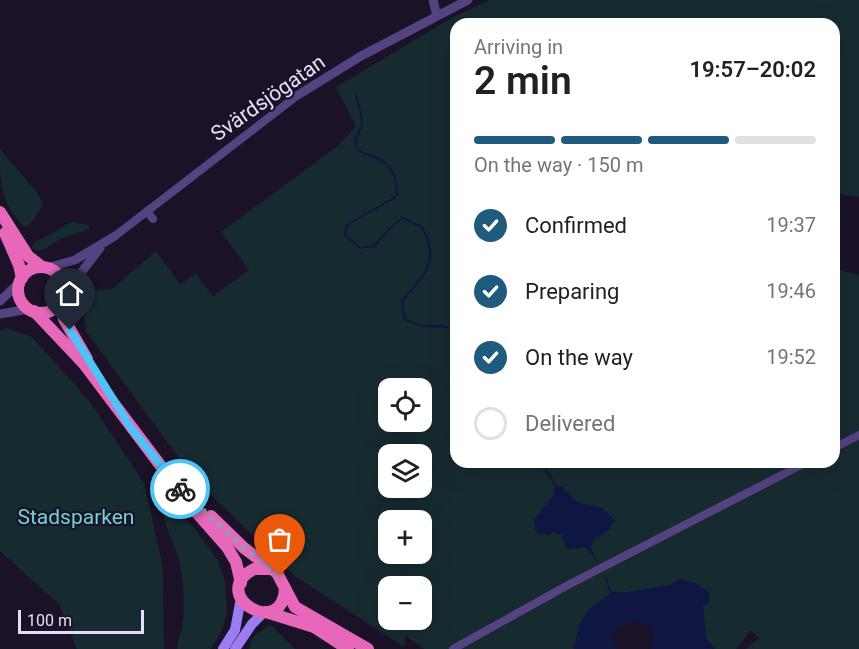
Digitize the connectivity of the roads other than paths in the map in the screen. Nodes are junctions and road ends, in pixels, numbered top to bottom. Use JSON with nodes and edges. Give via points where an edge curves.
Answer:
{"nodes":[{"id":1,"x":432,"y":0,"type":"edge"},
{"id":2,"x":468,"y":0,"type":"edge"},
{"id":3,"x":438,"y":16,"type":"junction"},
{"id":4,"x":298,"y":95,"type":"joint"},
{"id":5,"x":147,"y":211,"type":"junction"},
{"id":6,"x":0,"y":212,"type":"edge"},
{"id":7,"x":153,"y":219,"type":"dead end"},
{"id":8,"x":0,"y":221,"type":"edge"},
{"id":9,"x":115,"y":236,"type":"joint"},
{"id":10,"x":101,"y":246,"type":"junction"},
{"id":11,"x":45,"y":267,"type":"junction"},
{"id":12,"x":20,"y":280,"type":"junction"},
{"id":13,"x":62,"y":298,"type":"junction"},
{"id":14,"x":0,"y":301,"type":"edge"},
{"id":15,"x":31,"y":310,"type":"junction"},
{"id":16,"x":0,"y":314,"type":"edge"},
{"id":17,"x":126,"y":421,"type":"junction"},
{"id":18,"x":859,"y":435,"type":"edge"},
{"id":19,"x":840,"y":445,"type":"edge"},
{"id":20,"x":795,"y":468,"type":"edge"},
{"id":21,"x":181,"y":490,"type":"junction"},
{"id":22,"x":272,"y":570,"type":"junction"},
{"id":23,"x":240,"y":583,"type":"junction"},
{"id":24,"x":285,"y":587,"type":"junction"},
{"id":25,"x":241,"y":598,"type":"junction"},
{"id":26,"x":265,"y":613,"type":"junction"},
{"id":27,"x":223,"y":649,"type":"edge"},
{"id":28,"x":235,"y":649,"type":"edge"},
{"id":29,"x":348,"y":649,"type":"edge"},
{"id":30,"x":368,"y":649,"type":"edge"},
{"id":31,"x":453,"y":649,"type":"edge"}],
"edges":[{"from":1,"to":3,"type":"street"},
{"from":2,"to":3,"type":"street","name":"Svärdsjögatan"},
{"from":3,"to":4,"type":"street","name":"Svärdsjögatan"},
{"from":4,"to":5,"type":"street","name":"Svärdsjögatan"},
{"from":5,"to":7,"type":"street"},
{"from":5,"to":9,"type":"street","name":"Svärdsjögatan"},
{"from":6,"to":11,"type":"highway","via":[[28,256]]},
{"from":8,"to":12,"type":"highway","via":[[16,255]]},
{"from":9,"to":10,"type":"street","name":"Svärdsjögatan"},
{"from":10,"to":11,"type":"street","name":"Svärdsjögatan","via":[[65,264]]},
{"from":10,"to":13,"type":"street","name":"Svärdsjögatan"},
{"from":11,"to":12,"type":"highway","via":[[30,269]]},
{"from":11,"to":13,"type":"highway","via":[[61,279]]},
{"from":12,"to":14,"type":"street"},
{"from":12,"to":15,"type":"highway","via":[[20,300]]},
{"from":13,"to":15,"type":"highway","via":[[51,310]]},
{"from":13,"to":17,"type":"highway","via":[[64,319]]},
{"from":15,"to":16,"type":"street"},
{"from":15,"to":17,"type":"highway","via":[[84,364]]},
{"from":17,"to":21,"type":"highway"},
{"from":18,"to":19,"type":"street"},
{"from":20,"to":31,"type":"street"},
{"from":21,"to":22,"type":"highway"},
{"from":21,"to":23,"type":"highway","via":[[232,555]]},
{"from":22,"to":23,"type":"highway","via":[[254,569]]},
{"from":22,"to":24,"type":"highway"},
{"from":23,"to":25,"type":"highway"},
{"from":24,"to":26,"type":"highway","via":[[281,603]]},
{"from":24,"to":30,"type":"highway","via":[[296,607]]},
{"from":25,"to":26,"type":"highway","via":[[249,609]]},
{"from":25,"to":27,"type":"main road","via":[[235,630]]},
{"from":26,"to":28,"type":"main road"},
{"from":26,"to":29,"type":"highway","via":[[314,627]]}]}
